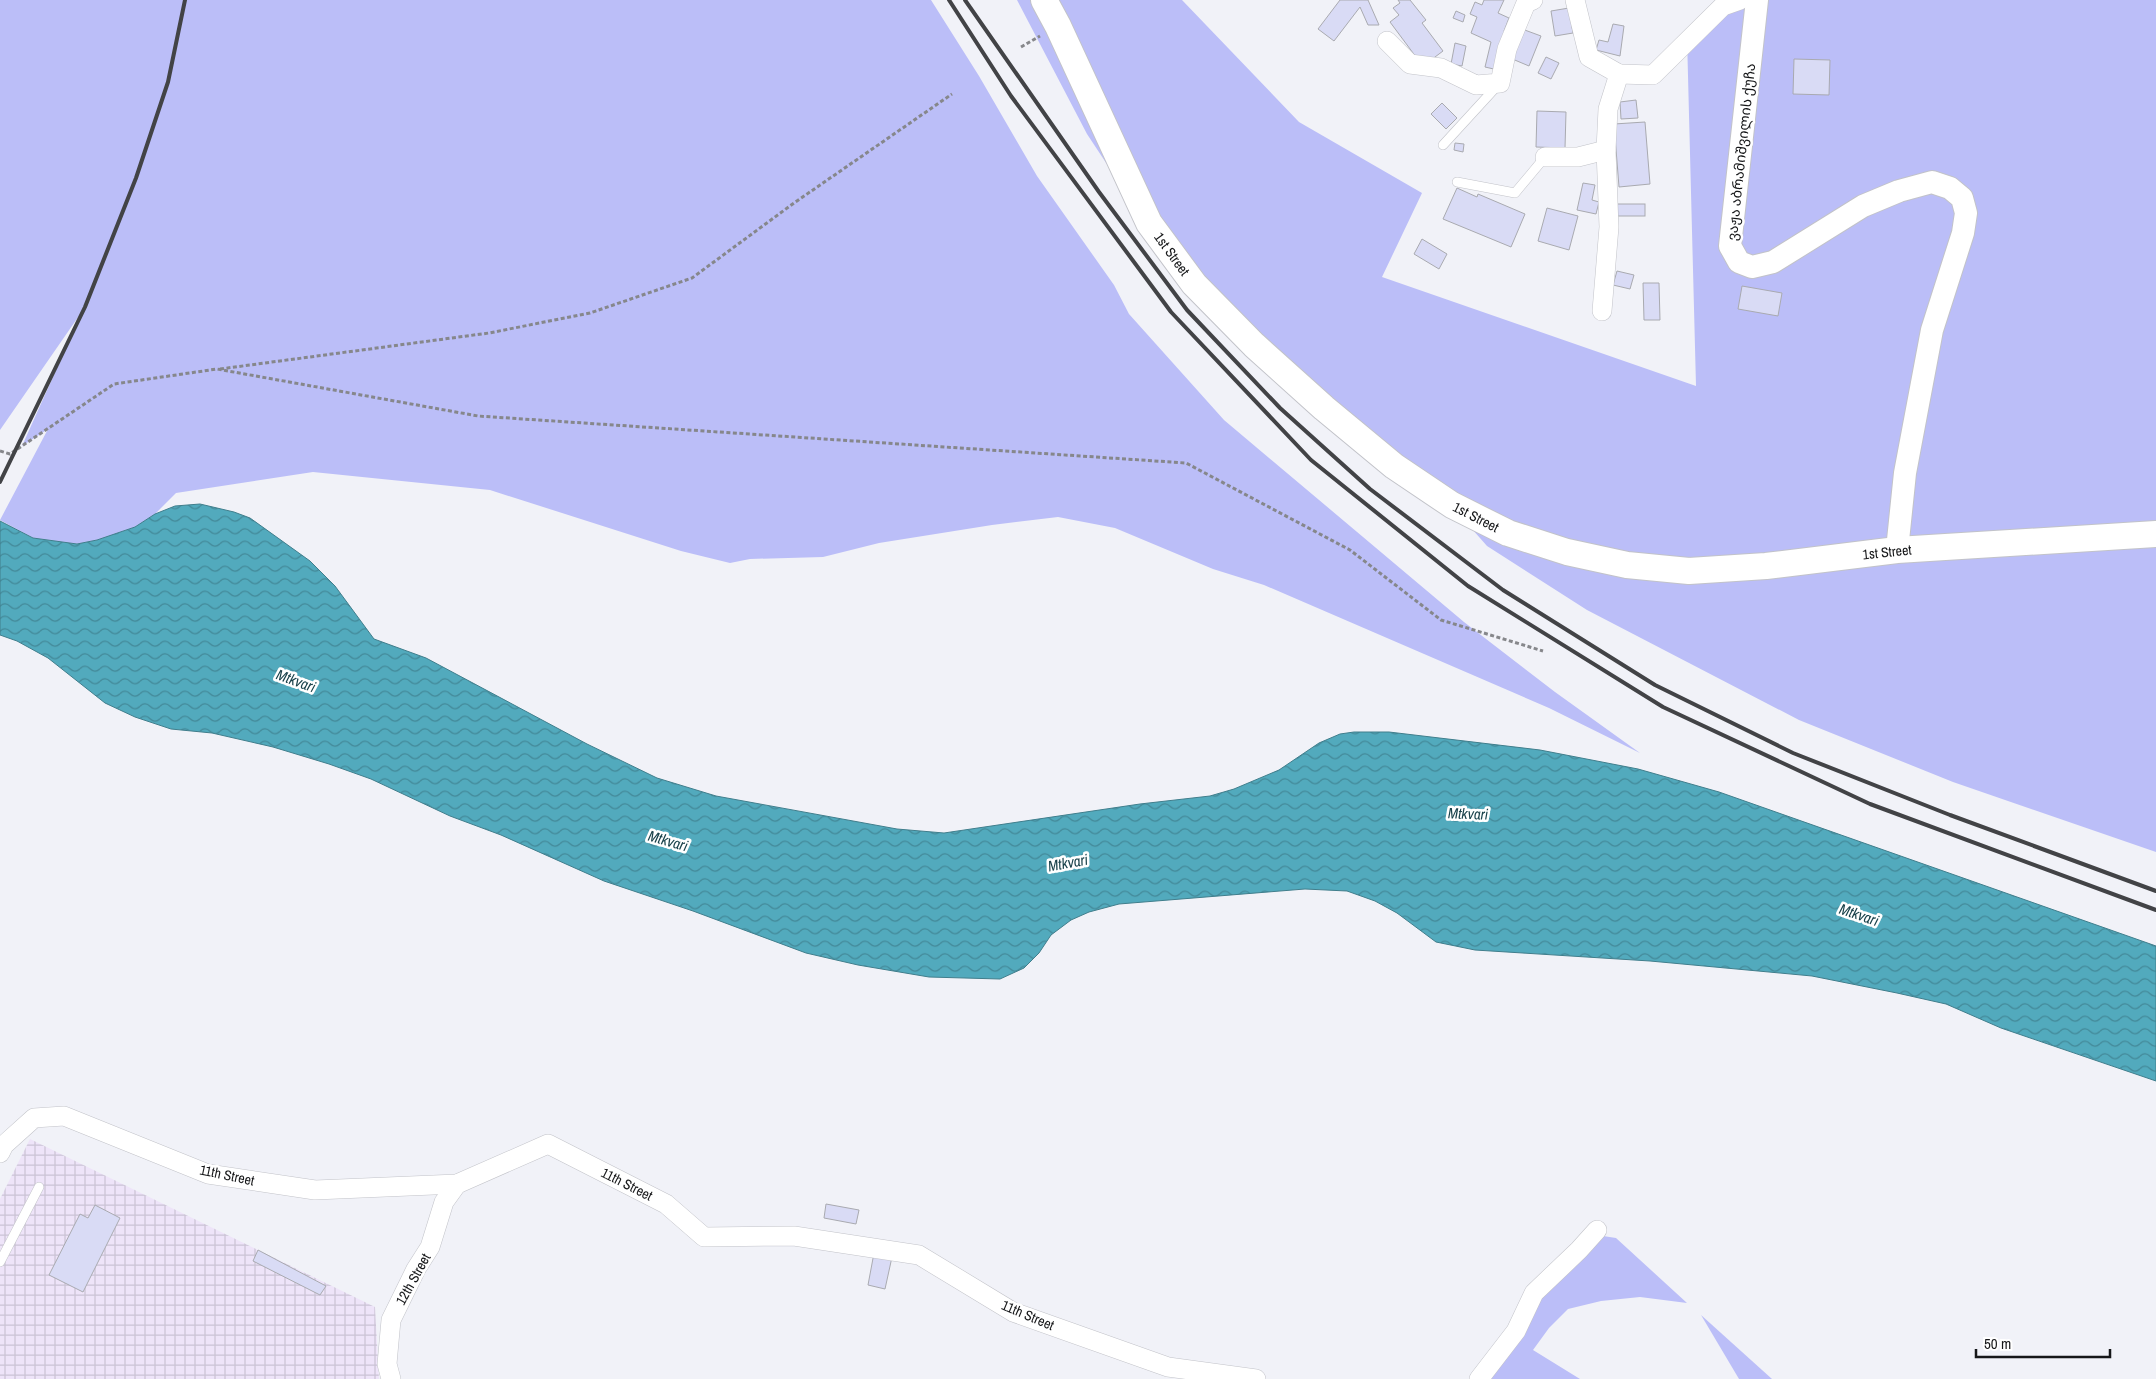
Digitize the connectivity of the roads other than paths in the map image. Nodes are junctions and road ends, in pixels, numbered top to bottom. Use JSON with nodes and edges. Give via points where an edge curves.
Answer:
{"nodes":[{"id":1,"x":1044,"y":0,"type":"edge"},
{"id":2,"x":1533,"y":0,"type":"edge"},
{"id":3,"x":1576,"y":0,"type":"edge"},
{"id":4,"x":1740,"y":0,"type":"edge"},
{"id":5,"x":1757,"y":0,"type":"edge"},
{"id":6,"x":1387,"y":41,"type":"dead end"},
{"id":7,"x":1619,"y":74,"type":"junction"},
{"id":8,"x":1500,"y":83,"type":"junction"},
{"id":9,"x":1443,"y":145,"type":"dead end"},
{"id":10,"x":1606,"y":150,"type":"junction"},
{"id":11,"x":1545,"y":157,"type":"joint"},
{"id":12,"x":1457,"y":182,"type":"dead end"},
{"id":13,"x":1602,"y":312,"type":"dead end"},
{"id":14,"x":2156,"y":534,"type":"edge"},
{"id":15,"x":1897,"y":550,"type":"junction"},
{"id":16,"x":0,"y":1153,"type":"edge"},
{"id":17,"x":457,"y":1184,"type":"junction"},
{"id":18,"x":40,"y":1187,"type":"dead end"},
{"id":19,"x":1597,"y":1230,"type":"dead end"},
{"id":20,"x":0,"y":1262,"type":"edge"},
{"id":21,"x":391,"y":1379,"type":"edge"},
{"id":22,"x":1256,"y":1379,"type":"edge"},
{"id":23,"x":1478,"y":1379,"type":"edge"}],
"edges":[{"from":1,"to":15,"type":"main road","name":"1st Street","via":[[1149,223],[1194,284],[1254,345],[1324,408],[1394,466],[1452,505],[1508,533],[1567,552],[1626,565],[1689,572]]},
{"from":2,"to":8,"type":"street","via":[[1526,3],[1507,49]]},
{"from":3,"to":7,"type":"street","via":[[1589,57]]},
{"from":4,"to":7,"type":"street","via":[[1723,6],[1653,75]]},
{"from":5,"to":15,"type":"street","name":"ვაჟა აბრამიშვილის ქუჩა","via":[[1730,246],[1738,262],[1752,267],[1773,262],[1863,206],[1932,182],[1950,188],[1962,198],[1966,213],[1963,233],[1932,330],[1905,473]]},
{"from":6,"to":8,"type":"street","via":[[1410,64],[1441,68],[1476,86]]},
{"from":7,"to":10,"type":"street","via":[[1608,109]]},
{"from":8,"to":9,"type":"lane"},
{"from":10,"to":11,"type":"street","via":[[1578,157]]},
{"from":10,"to":13,"type":"street","via":[[1609,227]]},
{"from":11,"to":12,"type":"lane","via":[[1515,193]]},
{"from":14,"to":15,"type":"main road","name":"1st Street"},
{"from":16,"to":17,"type":"street","name":"11th Street","via":[[4,1145],[34,1118],[64,1116],[208,1174],[315,1190]]},
{"from":17,"to":21,"type":"street","name":"12th Street","via":[[444,1202],[430,1247],[392,1320],[387,1364]]},
{"from":17,"to":22,"type":"street","name":"11th Street","via":[[548,1144],[666,1204],[704,1237],[794,1236],[919,1255],[1013,1312],[1168,1368]]},
{"from":18,"to":20,"type":"lane"},
{"from":19,"to":23,"type":"street","via":[[1534,1293],[1516,1331]]}]}
